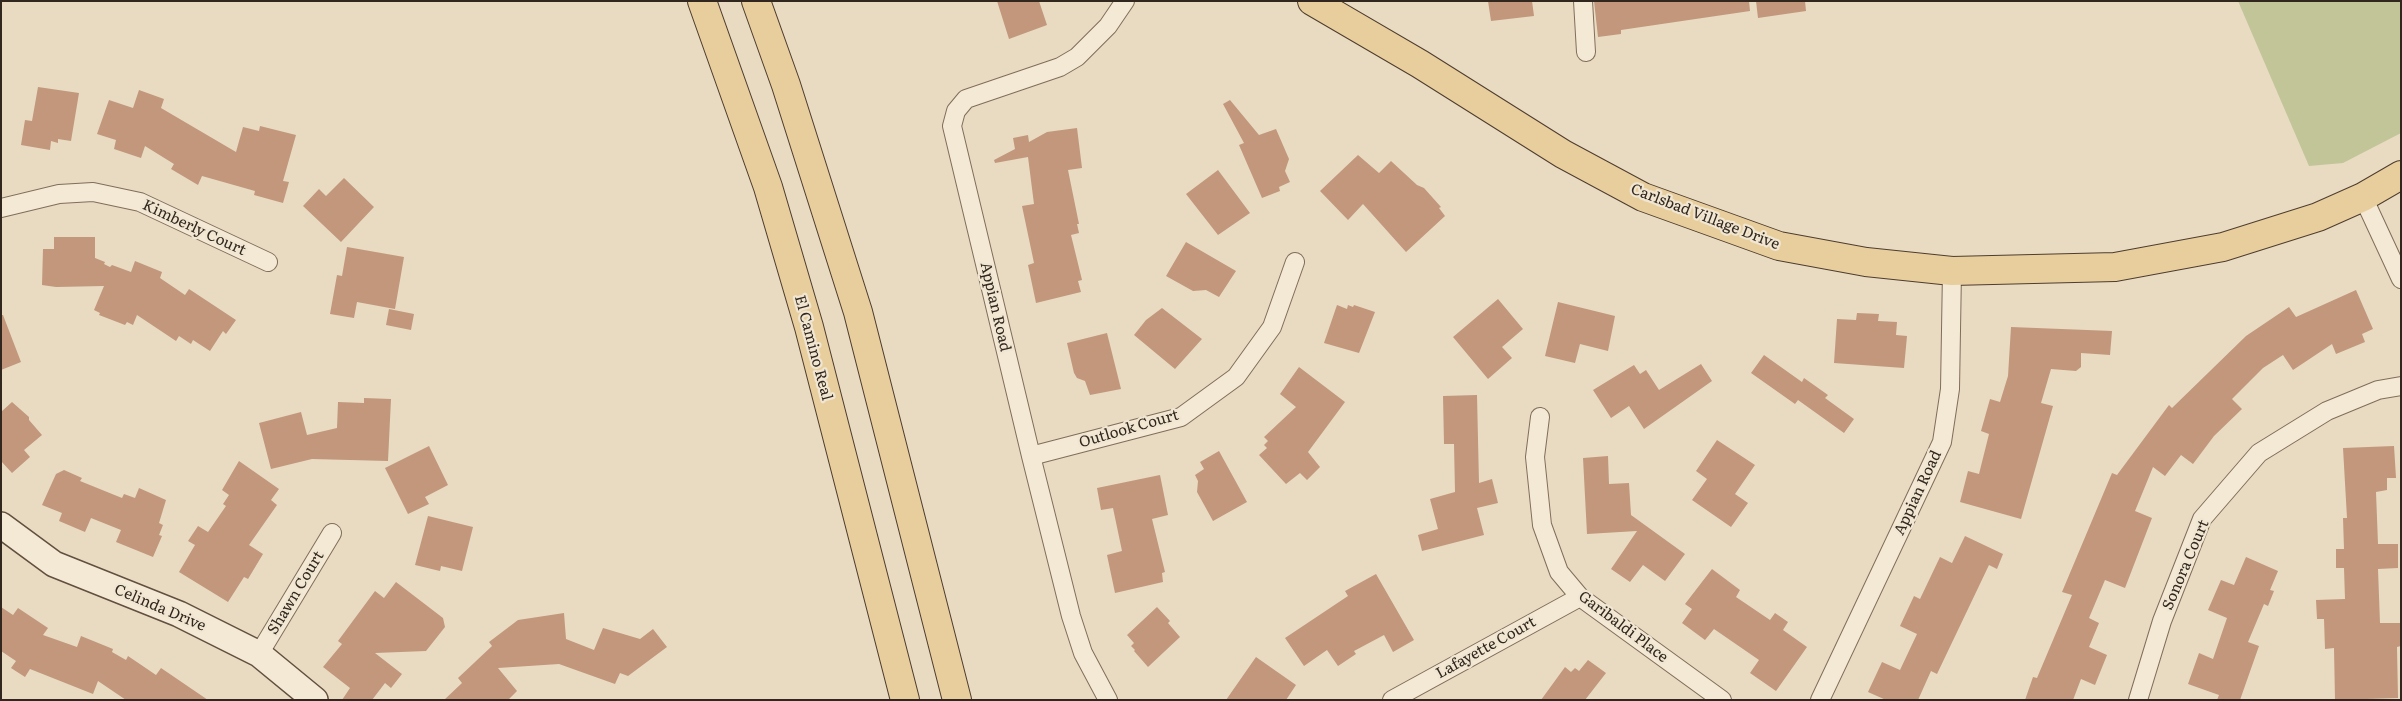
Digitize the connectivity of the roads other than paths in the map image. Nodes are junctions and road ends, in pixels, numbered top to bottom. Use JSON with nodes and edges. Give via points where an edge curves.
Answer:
{"nodes":[{"id":1,"x":702,"y":1,"type":"edge"},
{"id":2,"x":756,"y":1,"type":"edge"},
{"id":3,"x":1125,"y":1,"type":"edge"},
{"id":4,"x":1312,"y":1,"type":"edge"},
{"id":5,"x":1583,"y":1,"type":"edge"},
{"id":6,"x":1586,"y":52,"type":"dead end"},
{"id":7,"x":2401,"y":175,"type":"edge"},
{"id":8,"x":2363,"y":197,"type":"junction"},
{"id":9,"x":1,"y":208,"type":"edge"},
{"id":10,"x":268,"y":262,"type":"dead end"},
{"id":11,"x":1296,"y":262,"type":"dead end"},
{"id":12,"x":1952,"y":271,"type":"junction"},
{"id":13,"x":2401,"y":279,"type":"edge"},
{"id":14,"x":2401,"y":386,"type":"edge"},
{"id":15,"x":1540,"y":417,"type":"dead end"},
{"id":16,"x":1030,"y":456,"type":"junction"},
{"id":17,"x":1,"y":526,"type":"edge"},
{"id":18,"x":332,"y":533,"type":"dead end"},
{"id":19,"x":1580,"y":597,"type":"junction"},
{"id":20,"x":259,"y":654,"type":"junction"},
{"id":21,"x":314,"y":700,"type":"edge"},
{"id":22,"x":906,"y":700,"type":"edge"},
{"id":23,"x":958,"y":700,"type":"edge"},
{"id":24,"x":1108,"y":700,"type":"edge"},
{"id":25,"x":1392,"y":700,"type":"edge"},
{"id":26,"x":1722,"y":700,"type":"edge"},
{"id":27,"x":1820,"y":700,"type":"edge"},
{"id":28,"x":2138,"y":700,"type":"edge"}],
"edges":[{"from":1,"to":22,"type":"main road","name":"El Camino Real","via":[[768,187]]},
{"from":2,"to":23,"type":"main road","via":[[858,312]]},
{"from":3,"to":16,"type":"street","name":"Appian Road","via":[[1108,26],[1077,57],[1054,70],[966,98],[954,115],[954,138]]},
{"from":4,"to":12,"type":"main road","name":"Carlsbad Village Drive","via":[[1563,154],[1643,197],[1779,246],[1866,262]]},
{"from":5,"to":6,"type":"street"},
{"from":7,"to":8,"type":"main road","name":"Carlsbad Village Drive"},
{"from":8,"to":12,"type":"main road","name":"Carlsbad Village Drive","via":[[2318,217],[2223,247],[2115,267]]},
{"from":8,"to":13,"type":"street"},
{"from":9,"to":10,"type":"street","name":"Kimberly Court","via":[[59,194],[93,192],[140,202]]},
{"from":11,"to":16,"type":"street","name":"Outlook Court","via":[[1272,327],[1236,377],[1181,417]]},
{"from":12,"to":27,"type":"street","name":"Appian Road","via":[[1950,389],[1942,442]]},
{"from":14,"to":28,"type":"street","name":"Sonora Court","via":[[2378,390],[2327,410],[2259,453],[2202,519],[2162,621]]},
{"from":15,"to":19,"type":"street","name":"Garibaldi Place","via":[[1535,457],[1542,525],[1559,572]]},
{"from":16,"to":24,"type":"street","name":"Appian Road","via":[[1071,616],[1083,653]]},
{"from":17,"to":20,"type":"street","name":"Celinda Drive","via":[[54,564],[179,614]]},
{"from":18,"to":20,"type":"street","name":"Shawn Court"},
{"from":19,"to":25,"type":"street","name":"Lafayette Court"},
{"from":19,"to":26,"type":"street","name":"Garibaldi Place"},
{"from":20,"to":21,"type":"street","name":"Celinda Drive"}]}
